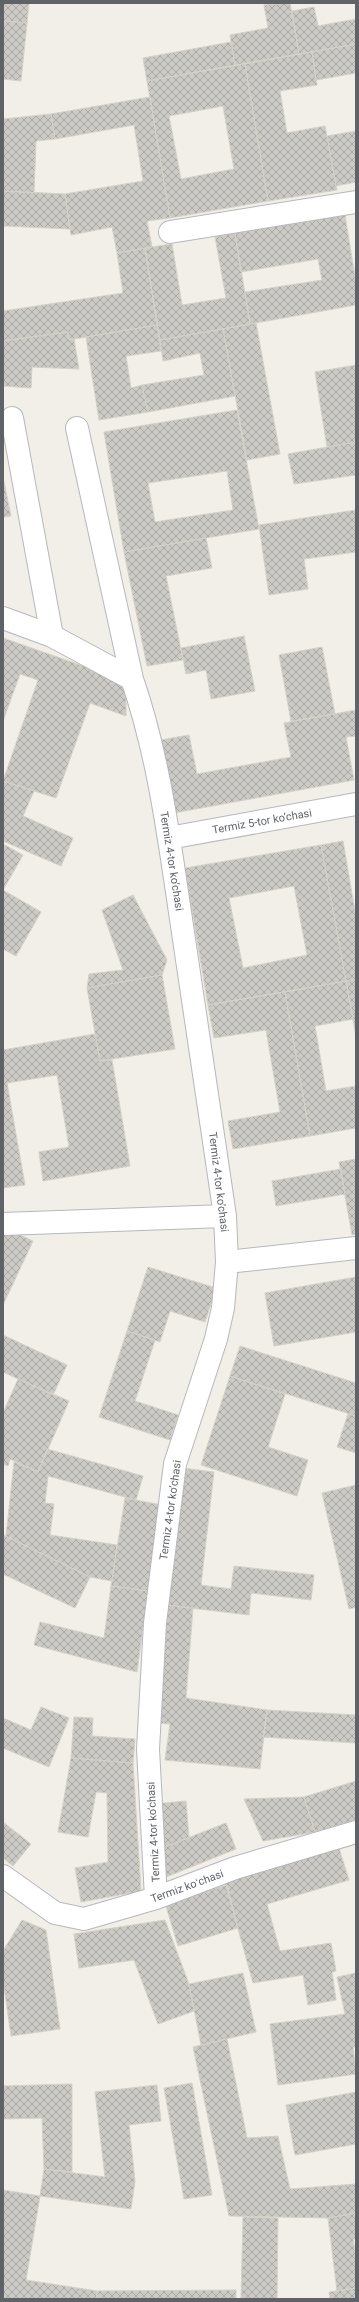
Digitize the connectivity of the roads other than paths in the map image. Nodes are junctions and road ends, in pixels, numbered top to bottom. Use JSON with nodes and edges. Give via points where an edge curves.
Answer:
{"nodes":[{"id":1,"x":356,"y":202,"type":"edge"},
{"id":2,"x":170,"y":232,"type":"dead end"},
{"id":3,"x":12,"y":418,"type":"dead end"},
{"id":4,"x":76,"y":428,"type":"dead end"},
{"id":5,"x":3,"y":618,"type":"edge"},
{"id":6,"x":52,"y":636,"type":"junction"},
{"id":7,"x":132,"y":679,"type":"junction"},
{"id":8,"x":356,"y":804,"type":"edge"},
{"id":9,"x":168,"y":838,"type":"junction"},
{"id":10,"x":225,"y":1216,"type":"junction"},
{"id":11,"x":3,"y":1224,"type":"edge"},
{"id":12,"x":356,"y":1248,"type":"edge"},
{"id":13,"x":227,"y":1262,"type":"junction"},
{"id":14,"x":356,"y":1832,"type":"edge"},
{"id":15,"x":3,"y":1876,"type":"edge"},
{"id":16,"x":156,"y":1898,"type":"junction"}],
"edges":[{"from":1,"to":2,"type":"street"},
{"from":3,"to":6,"type":"street"},
{"from":4,"to":7,"type":"street","name":"Termiz 4-tor koʼchasi"},
{"from":5,"to":6,"type":"street"},
{"from":6,"to":7,"type":"street"},
{"from":7,"to":9,"type":"street","name":"Termiz 4-tor koʼchasi","via":[[143,709]]},
{"from":8,"to":9,"type":"street","name":"Termiz 5-tor koʼchasi"},
{"from":9,"to":10,"type":"street","name":"Termiz 4-tor koʼchasi"},
{"from":10,"to":11,"type":"street"},
{"from":10,"to":13,"type":"street","name":"Termiz 4-tor koʼchasi"},
{"from":12,"to":13,"type":"street"},
{"from":13,"to":16,"type":"street","name":"Termiz 4-tor koʼchasi","via":[[226,1289],[216,1338],[175,1464],[155,1623],[148,1749]]},
{"from":14,"to":16,"type":"street","name":"Termiz koʻchasi","via":[[235,1868]]},
{"from":15,"to":16,"type":"street","name":"Termiz koʻchasi","via":[[55,1913],[84,1919]]}]}
